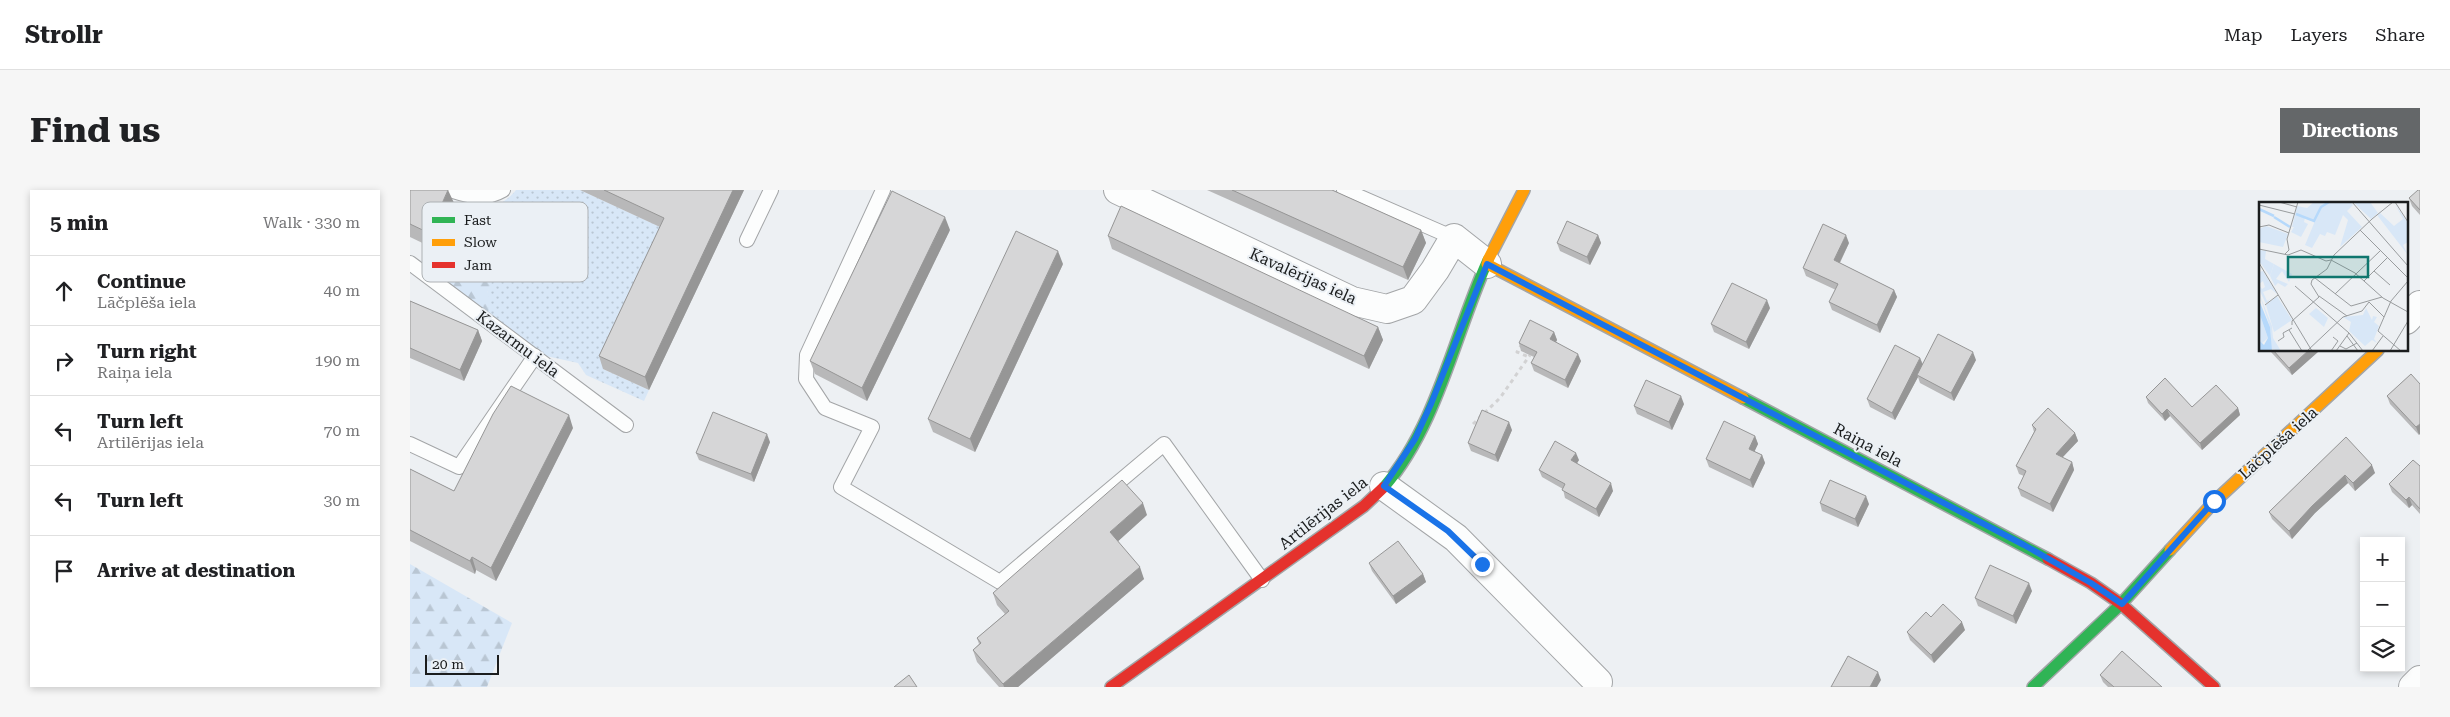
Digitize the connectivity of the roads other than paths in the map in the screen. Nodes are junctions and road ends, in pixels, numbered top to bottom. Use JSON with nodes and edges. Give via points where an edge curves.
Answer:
{"nodes":[{"id":1,"x":450,"y":190,"type":"edge"},
{"id":2,"x":503,"y":190,"type":"edge"},
{"id":3,"x":771,"y":190,"type":"edge"},
{"id":4,"x":883,"y":190,"type":"edge"},
{"id":5,"x":1118,"y":190,"type":"edge"},
{"id":6,"x":1344,"y":190,"type":"edge"},
{"id":7,"x":1524,"y":190,"type":"edge"},
{"id":8,"x":1454,"y":238,"type":"junction"},
{"id":9,"x":747,"y":240,"type":"dead end"},
{"id":10,"x":410,"y":263,"type":"edge"},
{"id":11,"x":1487,"y":264,"type":"junction"},
{"id":12,"x":422,"y":272,"type":"edge"},
{"id":13,"x":436,"y":282,"type":"edge"},
{"id":14,"x":2420,"y":305,"type":"edge"},
{"id":15,"x":2408,"y":318,"type":"edge"},
{"id":16,"x":2377,"y":351,"type":"edge"},
{"id":17,"x":535,"y":356,"type":"junction"},
{"id":18,"x":626,"y":425,"type":"dead end"},
{"id":19,"x":410,"y":444,"type":"edge"},
{"id":20,"x":1384,"y":486,"type":"junction"},
{"id":21,"x":1262,"y":580,"type":"junction"},
{"id":22,"x":2122,"y":604,"type":"junction"},
{"id":23,"x":2420,"y":680,"type":"edge"},
{"id":24,"x":1598,"y":682,"type":"dead end"},
{"id":25,"x":1111,"y":687,"type":"edge"},
{"id":26,"x":2033,"y":687,"type":"edge"},
{"id":27,"x":2214,"y":687,"type":"edge"},
{"id":28,"x":2413,"y":687,"type":"edge"}],
"edges":[{"from":1,"to":2,"type":"lane","via":[[483,198]]},
{"from":3,"to":9,"type":"lane"},
{"from":4,"to":21,"type":"lane","via":[[807,355],[806,379],[825,408],[872,427],[841,487],[1000,582],[1164,444]]},
{"from":5,"to":8,"type":"street","name":"Kavalērijas iela","via":[[1352,301],[1387,308],[1413,300]]},
{"from":6,"to":8,"type":"lane"},
{"from":7,"to":11,"type":"street","name":"Artilērijas iela","via":[[1508,216]]},
{"from":8,"to":11,"type":"street"},
{"from":10,"to":12,"type":"lane","name":"Kazarmu iela"},
{"from":11,"to":20,"type":"street","name":"Artilērijas iela","via":[[1415,439]]},
{"from":11,"to":22,"type":"street","name":"Raiņa iela","via":[[2024,545]]},
{"from":13,"to":17,"type":"lane","name":"Kazarmu iela"},
{"from":14,"to":15,"type":"street"},
{"from":16,"to":22,"type":"street","name":"Lāčplēša iela","via":[[2214,501]]},
{"from":17,"to":18,"type":"lane","name":"Kazarmu iela"},
{"from":17,"to":19,"type":"lane","via":[[459,468]]},
{"from":20,"to":21,"type":"street","name":"Artilērijas iela","via":[[1364,506]]},
{"from":20,"to":24,"type":"street","via":[[1456,538]]},
{"from":21,"to":25,"type":"street","name":"Artilērijas iela"},
{"from":22,"to":26,"type":"street","name":"Lāčplēša iela"},
{"from":22,"to":27,"type":"street","name":"Raiņa iela"},
{"from":23,"to":28,"type":"street"}]}
